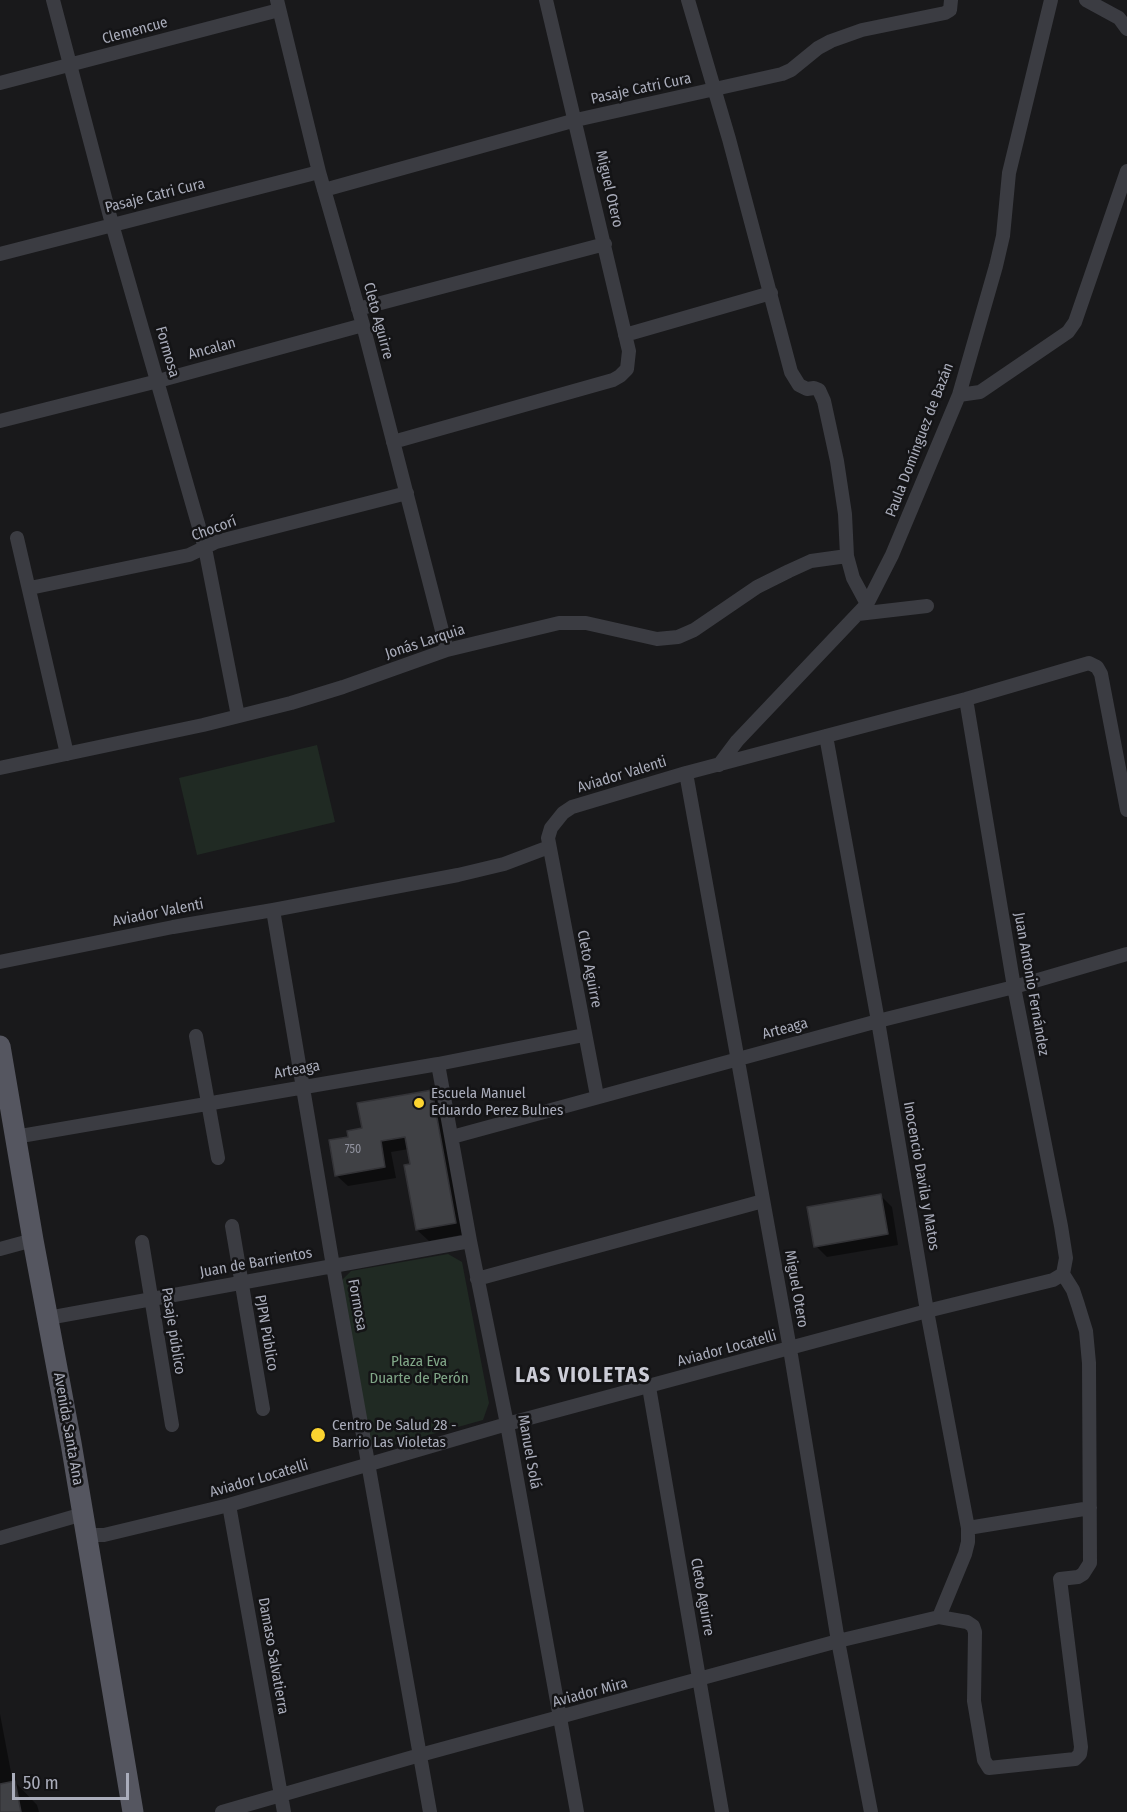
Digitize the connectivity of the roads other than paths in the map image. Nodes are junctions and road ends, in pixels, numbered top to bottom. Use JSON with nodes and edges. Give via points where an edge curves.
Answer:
{"nodes":[{"id":1,"x":53,"y":0,"type":"edge"},
{"id":2,"x":546,"y":0,"type":"edge"},
{"id":3,"x":688,"y":0,"type":"edge"},
{"id":4,"x":1051,"y":0,"type":"edge"},
{"id":5,"x":1086,"y":0,"type":"edge"},
{"id":6,"x":951,"y":1,"type":"edge"},
{"id":7,"x":278,"y":5,"type":"edge"},
{"id":8,"x":1127,"y":28,"type":"edge"},
{"id":9,"x":71,"y":65,"type":"junction"},
{"id":10,"x":0,"y":82,"type":"edge"},
{"id":11,"x":714,"y":90,"type":"junction"},
{"id":12,"x":576,"y":120,"type":"junction"},
{"id":13,"x":1127,"y":171,"type":"edge"},
{"id":14,"x":319,"y":172,"type":"junction"},
{"id":15,"x":324,"y":190,"type":"junction"},
{"id":16,"x":112,"y":224,"type":"junction"},
{"id":17,"x":604,"y":244,"type":"junction"},
{"id":18,"x":0,"y":254,"type":"edge"},
{"id":19,"x":771,"y":293,"type":"junction"},
{"id":20,"x":358,"y":309,"type":"junction"},
{"id":21,"x":363,"y":325,"type":"junction"},
{"id":22,"x":625,"y":335,"type":"junction"},
{"id":23,"x":158,"y":381,"type":"junction"},
{"id":24,"x":959,"y":395,"type":"junction"},
{"id":25,"x":0,"y":421,"type":"edge"},
{"id":26,"x":393,"y":442,"type":"junction"},
{"id":27,"x":407,"y":493,"type":"junction"},
{"id":28,"x":17,"y":538,"type":"dead end"},
{"id":29,"x":205,"y":548,"type":"junction"},
{"id":30,"x":847,"y":556,"type":"junction"},
{"id":31,"x":30,"y":588,"type":"junction"},
{"id":32,"x":927,"y":606,"type":"dead end"},
{"id":33,"x":862,"y":609,"type":"junction"},
{"id":34,"x":447,"y":650,"type":"junction"},
{"id":35,"x":966,"y":699,"type":"junction"},
{"id":36,"x":238,"y":716,"type":"junction"},
{"id":37,"x":826,"y":736,"type":"junction"},
{"id":38,"x":67,"y":754,"type":"junction"},
{"id":39,"x":718,"y":765,"type":"junction"},
{"id":40,"x":0,"y":768,"type":"edge"},
{"id":41,"x":686,"y":773,"type":"junction"},
{"id":42,"x":1127,"y":810,"type":"edge"},
{"id":43,"x":549,"y":847,"type":"junction"},
{"id":44,"x":273,"y":910,"type":"junction"},
{"id":45,"x":1127,"y":954,"type":"edge"},
{"id":46,"x":0,"y":962,"type":"edge"},
{"id":47,"x":1014,"y":987,"type":"junction"},
{"id":48,"x":878,"y":1021,"type":"junction"},
{"id":49,"x":584,"y":1035,"type":"junction"},
{"id":50,"x":196,"y":1036,"type":"dead end"},
{"id":51,"x":0,"y":1047,"type":"edge"},
{"id":52,"x":737,"y":1059,"type":"junction"},
{"id":53,"x":438,"y":1064,"type":"junction"},
{"id":54,"x":303,"y":1086,"type":"junction"},
{"id":55,"x":597,"y":1096,"type":"junction"},
{"id":56,"x":208,"y":1103,"type":"junction"},
{"id":57,"x":15,"y":1137,"type":"junction"},
{"id":58,"x":452,"y":1137,"type":"junction"},
{"id":59,"x":218,"y":1158,"type":"dead end"},
{"id":60,"x":763,"y":1201,"type":"junction"},
{"id":61,"x":232,"y":1226,"type":"dead end"},
{"id":62,"x":33,"y":1240,"type":"junction"},
{"id":63,"x":470,"y":1241,"type":"junction"},
{"id":64,"x":142,"y":1242,"type":"dead end"},
{"id":65,"x":0,"y":1249,"type":"edge"},
{"id":66,"x":333,"y":1266,"type":"junction"},
{"id":67,"x":1063,"y":1274,"type":"junction"},
{"id":68,"x":477,"y":1279,"type":"junction"},
{"id":69,"x":241,"y":1283,"type":"junction"},
{"id":70,"x":151,"y":1299,"type":"junction"},
{"id":71,"x":927,"y":1311,"type":"junction"},
{"id":72,"x":48,"y":1318,"type":"junction"},
{"id":73,"x":790,"y":1349,"type":"junction"},
{"id":74,"x":649,"y":1387,"type":"junction"},
{"id":75,"x":263,"y":1409,"type":"dead end"},
{"id":76,"x":507,"y":1424,"type":"junction"},
{"id":77,"x":172,"y":1425,"type":"dead end"},
{"id":78,"x":369,"y":1464,"type":"junction"},
{"id":79,"x":229,"y":1505,"type":"junction"},
{"id":80,"x":1090,"y":1508,"type":"junction"},
{"id":81,"x":83,"y":1514,"type":"junction"},
{"id":82,"x":968,"y":1528,"type":"junction"},
{"id":83,"x":87,"y":1535,"type":"junction"},
{"id":84,"x":0,"y":1538,"type":"edge"},
{"id":85,"x":939,"y":1617,"type":"junction"},
{"id":86,"x":838,"y":1641,"type":"junction"},
{"id":87,"x":700,"y":1680,"type":"junction"},
{"id":88,"x":560,"y":1718,"type":"junction"},
{"id":89,"x":420,"y":1755,"type":"junction"},
{"id":90,"x":281,"y":1795,"type":"junction"},
{"id":91,"x":133,"y":1812,"type":"edge"},
{"id":92,"x":222,"y":1812,"type":"edge"},
{"id":93,"x":284,"y":1812,"type":"edge"},
{"id":94,"x":430,"y":1812,"type":"edge"},
{"id":95,"x":577,"y":1812,"type":"edge"},
{"id":96,"x":722,"y":1812,"type":"edge"},
{"id":97,"x":871,"y":1812,"type":"edge"}],
"edges":[{"from":1,"to":9,"type":"street","name":"Formosa"},
{"from":2,"to":12,"type":"street","name":"Miguel Otero"},
{"from":3,"to":11,"type":"street"},
{"from":4,"to":24,"type":"street","name":"Paula Domínguez de Bazán","via":[[1009,173],[1003,236]]},
{"from":5,"to":8,"type":"street","via":[[1119,18]]},
{"from":6,"to":11,"type":"street","name":"Pasaje Catri Cura","via":[[950,10],[945,13],[840,37],[782,74]]},
{"from":7,"to":9,"type":"street","name":"Clemencue"},
{"from":7,"to":14,"type":"street","name":"Cleto Aguirre"},
{"from":9,"to":10,"type":"street","name":"Clemencue"},
{"from":9,"to":16,"type":"street","name":"Formosa"},
{"from":11,"to":12,"type":"street","name":"Pasaje Catri Cura"},
{"from":11,"to":19,"type":"street"},
{"from":12,"to":15,"type":"street","name":"Pasaje Catri Cura"},
{"from":12,"to":17,"type":"street","name":"Miguel Otero"},
{"from":13,"to":24,"type":"street","via":[[1075,322],[1068,332],[980,392]]},
{"from":14,"to":15,"type":"street","name":"Cleto Aguirre"},
{"from":14,"to":16,"type":"street","name":"Pasaje Catri Cura"},
{"from":15,"to":20,"type":"street","name":"Cleto Aguirre"},
{"from":16,"to":18,"type":"street","name":"Pasaje Catri Cura"},
{"from":16,"to":23,"type":"street","name":"Formosa"},
{"from":17,"to":20,"type":"street"},
{"from":17,"to":22,"type":"street","name":"Miguel Otero"},
{"from":19,"to":22,"type":"street"},
{"from":19,"to":30,"type":"street","via":[[791,372],[799,385],[819,390],[824,401],[837,461]]},
{"from":20,"to":21,"type":"street","name":"Cleto Aguirre"},
{"from":21,"to":23,"type":"street","name":"Ancalan"},
{"from":21,"to":26,"type":"street","name":"Cleto Aguirre"},
{"from":22,"to":26,"type":"street","name":"Miguel Otero","via":[[629,363],[613,380]]},
{"from":23,"to":25,"type":"street","name":"Ancalan"},
{"from":23,"to":29,"type":"street","name":"Formosa"},
{"from":24,"to":33,"type":"street","name":"Paula Domínguez de Bazán","via":[[892,555]]},
{"from":26,"to":27,"type":"street","name":"Cleto Aguirre"},
{"from":27,"to":29,"type":"street","name":"Chocorí"},
{"from":27,"to":34,"type":"street","name":"Cleto Aguirre"},
{"from":28,"to":31,"type":"street"},
{"from":29,"to":31,"type":"street","name":"Chocorí","via":[[189,555]]},
{"from":29,"to":36,"type":"street","name":"Formosa"},
{"from":30,"to":33,"type":"street"},
{"from":30,"to":34,"type":"street","name":"Jonás Larquia","via":[[817,560],[789,571],[678,637],[657,639],[575,621]]},
{"from":31,"to":38,"type":"street"},
{"from":32,"to":33,"type":"street"},
{"from":33,"to":39,"type":"street","name":"Paula Domínguez de Bazán"},
{"from":34,"to":36,"type":"street","name":"Jonás Larquia","via":[[343,687]]},
{"from":35,"to":37,"type":"street","name":"Aviador Valenti"},
{"from":35,"to":42,"type":"street","name":"Aviador Valenti","via":[[1082,664],[1097,667]]},
{"from":35,"to":47,"type":"street","name":"Juan Antonio Fernández"},
{"from":36,"to":38,"type":"street","name":"Jonás Larquia"},
{"from":37,"to":39,"type":"street","name":"Aviador Valenti"},
{"from":37,"to":48,"type":"street","name":"Inocencio Davila y Matos"},
{"from":38,"to":40,"type":"street","name":"Jonás Larquia"},
{"from":39,"to":41,"type":"street","name":"Aviador Valenti"},
{"from":41,"to":43,"type":"street","name":"Aviador Valenti","via":[[572,807],[551,828]]},
{"from":41,"to":52,"type":"street","name":"Miguel Otero"},
{"from":43,"to":44,"type":"street","name":"Aviador Valenti","via":[[504,864],[458,875]]},
{"from":43,"to":49,"type":"street","name":"Cleto Aguirre"},
{"from":44,"to":46,"type":"street","name":"Aviador Valenti"},
{"from":44,"to":54,"type":"street","name":"Formosa"},
{"from":45,"to":47,"type":"street","name":"Arteaga"},
{"from":47,"to":48,"type":"street","name":"Arteaga"},
{"from":47,"to":67,"type":"street","name":"Juan Antonio Fernández","via":[[1061,1226],[1066,1258]]},
{"from":48,"to":52,"type":"street","name":"Arteaga"},
{"from":48,"to":71,"type":"street","name":"Inocencio Davila y Matos"},
{"from":49,"to":53,"type":"street","name":"Arteaga"},
{"from":49,"to":55,"type":"street","name":"Cleto Aguirre"},
{"from":50,"to":56,"type":"street"},
{"from":51,"to":57,"type":"main road","name":"Avenida Santa Ana"},
{"from":52,"to":55,"type":"street","name":"Arteaga"},
{"from":52,"to":60,"type":"street","name":"Miguel Otero"},
{"from":53,"to":54,"type":"street","name":"Arteaga"},
{"from":53,"to":58,"type":"street","name":"Manuel Solá"},
{"from":54,"to":56,"type":"street","name":"Arteaga"},
{"from":54,"to":66,"type":"street","name":"Formosa"},
{"from":55,"to":58,"type":"street","name":"Arteaga"},
{"from":56,"to":57,"type":"street","name":"Arteaga"},
{"from":56,"to":59,"type":"street"},
{"from":57,"to":62,"type":"main road","name":"Avenida Santa Ana"},
{"from":58,"to":63,"type":"street","name":"Manuel Solá"},
{"from":60,"to":68,"type":"street"},
{"from":60,"to":73,"type":"street","name":"Miguel Otero"},
{"from":61,"to":69,"type":"street","name":"PJPN Público"},
{"from":62,"to":65,"type":"street"},
{"from":62,"to":72,"type":"main road","name":"Avenida Santa Ana"},
{"from":63,"to":66,"type":"street","name":"Juan de Barrientos"},
{"from":63,"to":68,"type":"street","name":"Manuel Solá"},
{"from":64,"to":70,"type":"street","name":"Pasaje público"},
{"from":66,"to":69,"type":"street","name":"Juan de Barrientos"},
{"from":66,"to":78,"type":"street","name":"Formosa"},
{"from":67,"to":71,"type":"street","name":"Aviador Locatelli","via":[[1053,1280]]},
{"from":67,"to":80,"type":"street","via":[[1078,1305],[1088,1347]]},
{"from":68,"to":76,"type":"street","name":"Manuel Solá"},
{"from":69,"to":70,"type":"street","name":"Juan de Barrientos"},
{"from":69,"to":75,"type":"street","name":"PJPN Público"},
{"from":70,"to":72,"type":"street","name":"Juan de Barrientos"},
{"from":70,"to":77,"type":"street","name":"Pasaje público"},
{"from":71,"to":73,"type":"street","name":"Aviador Locatelli"},
{"from":71,"to":82,"type":"street","name":"Inocencio Davila y Matos"},
{"from":72,"to":81,"type":"main road","name":"Avenida Santa Ana"},
{"from":73,"to":74,"type":"street","name":"Aviador Locatelli"},
{"from":73,"to":86,"type":"street","name":"Miguel Otero"},
{"from":74,"to":76,"type":"street","name":"Aviador Locatelli"},
{"from":74,"to":87,"type":"street","name":"Cleto Aguirre"},
{"from":76,"to":78,"type":"street","name":"Aviador Locatelli"},
{"from":76,"to":88,"type":"street","name":"Manuel Solá"},
{"from":78,"to":79,"type":"street","name":"Aviador Locatelli"},
{"from":78,"to":89,"type":"street","name":"Formosa"},
{"from":79,"to":83,"type":"street","name":"Aviador Locatelli","via":[[104,1535]]},
{"from":79,"to":90,"type":"street","name":"Damaso Salvatierra"},
{"from":80,"to":82,"type":"street"},
{"from":80,"to":85,"type":"street","name":"Aviador Mira","via":[[1090,1563],[1078,1577],[1060,1579],[1080,1747],[1075,1759],[989,1768],[984,1760],[974,1701],[975,1632],[967,1622]]},
{"from":81,"to":83,"type":"main road","name":"Avenida Santa Ana"},
{"from":81,"to":84,"type":"street"},
{"from":82,"to":85,"type":"street","name":"Inocencio Davila y Matos","via":[[969,1542]]},
{"from":83,"to":91,"type":"main road","name":"Avenida Santa Ana"},
{"from":85,"to":86,"type":"street","name":"Aviador Mira"},
{"from":86,"to":87,"type":"street","name":"Aviador Mira"},
{"from":86,"to":97,"type":"street","name":"Miguel Otero"},
{"from":87,"to":88,"type":"street","name":"Aviador Mira"},
{"from":87,"to":96,"type":"street","name":"Cleto Aguirre"},
{"from":88,"to":89,"type":"street","name":"Aviador Mira"},
{"from":88,"to":95,"type":"street","name":"Manuel Solá"},
{"from":89,"to":90,"type":"street","name":"Aviador Mira"},
{"from":89,"to":94,"type":"street","name":"Formosa"},
{"from":90,"to":92,"type":"street","name":"Aviador Mira"},
{"from":90,"to":93,"type":"street","name":"Damaso Salvatierra"}]}
